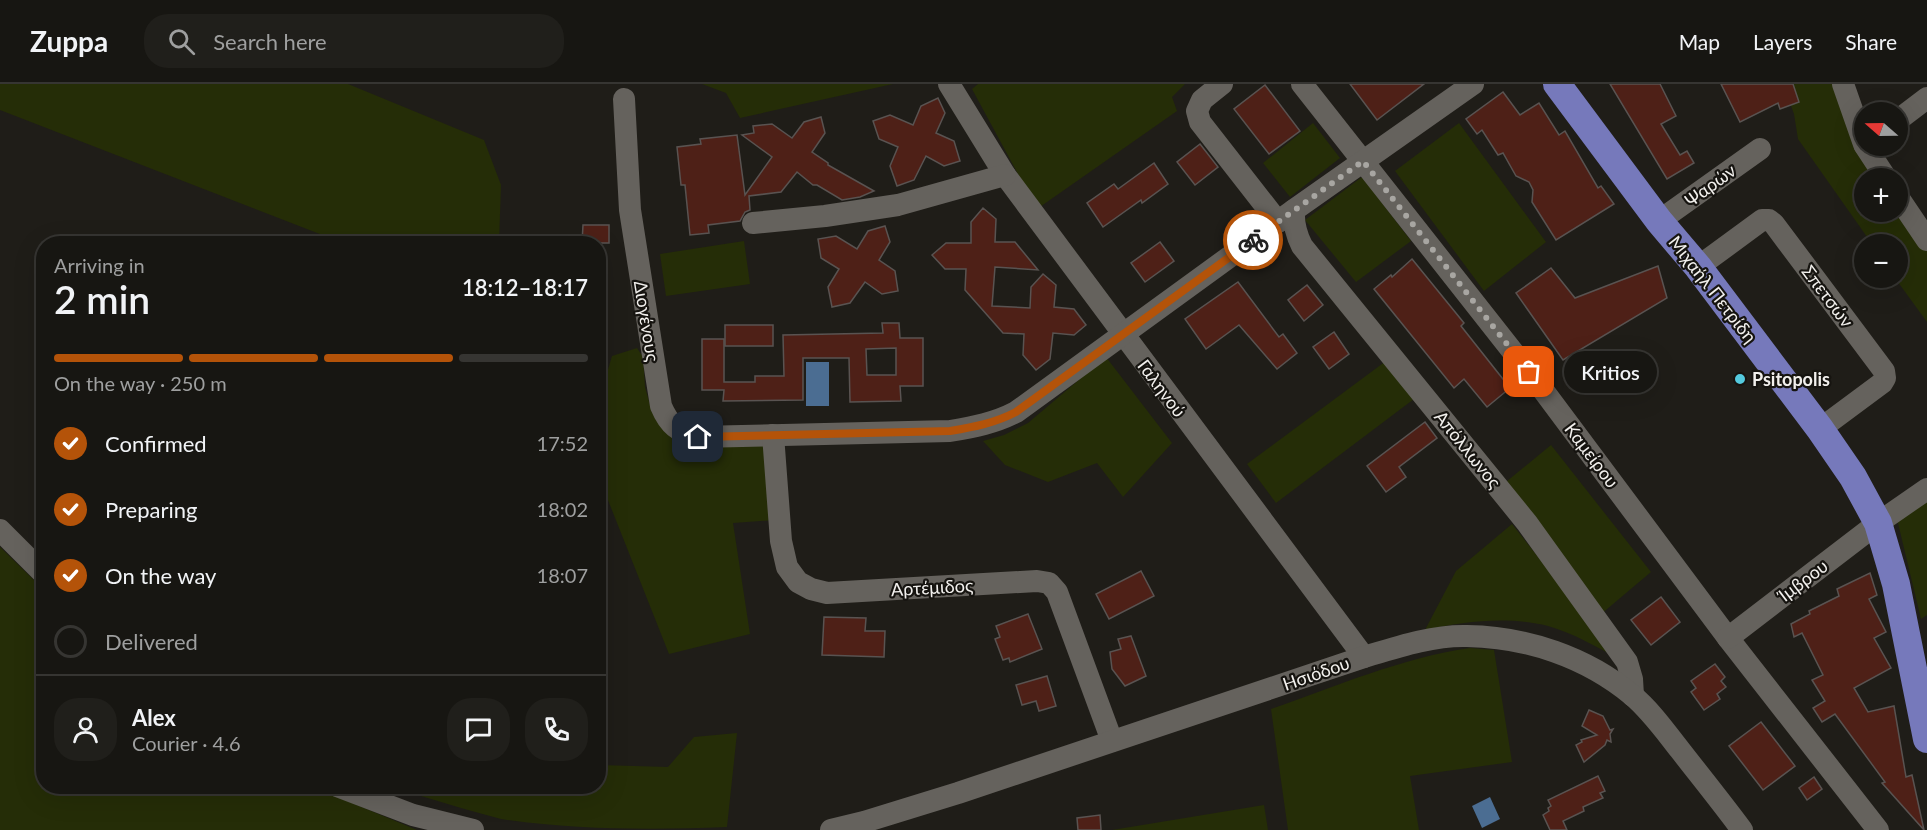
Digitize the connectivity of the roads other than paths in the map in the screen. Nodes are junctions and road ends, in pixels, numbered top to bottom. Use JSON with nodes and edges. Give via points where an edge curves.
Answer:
{"nodes":[{"id":1,"x":949,"y":84,"type":"edge"},
{"id":2,"x":1222,"y":84,"type":"edge"},
{"id":3,"x":1302,"y":84,"type":"edge"},
{"id":4,"x":1473,"y":84,"type":"edge"},
{"id":5,"x":1557,"y":84,"type":"edge"},
{"id":6,"x":1843,"y":84,"type":"edge"},
{"id":7,"x":1927,"y":98,"type":"edge"},
{"id":8,"x":624,"y":99,"type":"dead end"},
{"id":9,"x":1908,"y":112,"type":"edge"},
{"id":10,"x":1854,"y":114,"type":"edge"},
{"id":11,"x":1760,"y":149,"type":"dead end"},
{"id":12,"x":1363,"y":161,"type":"junction"},
{"id":13,"x":1005,"y":175,"type":"junction"},
{"id":14,"x":1908,"y":212,"type":"edge"},
{"id":15,"x":1286,"y":216,"type":"junction"},
{"id":16,"x":1659,"y":221,"type":"junction"},
{"id":17,"x":753,"y":223,"type":"dead end"},
{"id":18,"x":1927,"y":240,"type":"edge"},
{"id":19,"x":1698,"y":267,"type":"junction"},
{"id":20,"x":1123,"y":335,"type":"junction"},
{"id":21,"x":1820,"y":429,"type":"junction"},
{"id":22,"x":773,"y":435,"type":"junction"},
{"id":23,"x":1927,"y":489,"type":"edge"},
{"id":24,"x":1878,"y":523,"type":"junction"},
{"id":25,"x":0,"y":530,"type":"edge"},
{"id":26,"x":36,"y":566,"type":"edge"},
{"id":27,"x":1728,"y":638,"type":"junction"},
{"id":28,"x":1364,"y":657,"type":"junction"},
{"id":29,"x":1633,"y":696,"type":"junction"},
{"id":30,"x":1927,"y":740,"type":"edge"},
{"id":31,"x":1112,"y":741,"type":"junction"},
{"id":32,"x":358,"y":794,"type":"edge"},
{"id":33,"x":865,"y":826,"type":"edge"},
{"id":34,"x":474,"y":830,"type":"edge"},
{"id":35,"x":831,"y":830,"type":"edge"},
{"id":36,"x":1742,"y":830,"type":"edge"},
{"id":37,"x":1878,"y":830,"type":"edge"}],
"edges":[{"from":1,"to":13,"type":"street","name":"Γαληνού"},
{"from":2,"to":15,"type":"street","via":[[1202,100],[1197,111],[1200,122]]},
{"from":3,"to":12,"type":"street","name":"Καμείρου"},
{"from":4,"to":12,"type":"street"},
{"from":5,"to":16,"type":"main road","name":"Μιχαήλ Πετρίδη"},
{"from":6,"to":10,"type":"street"},
{"from":7,"to":9,"type":"street"},
{"from":8,"to":22,"type":"street","name":"Διογένους","via":[[630,210],[666,418],[674,428],[698,437]]},
{"from":11,"to":16,"type":"street","name":"Ψαρών"},
{"from":12,"to":15,"type":"street"},
{"from":12,"to":27,"type":"street","name":"Καμείρου","via":[[1543,390]]},
{"from":13,"to":17,"type":"street","via":[[898,205]]},
{"from":13,"to":20,"type":"street","name":"Γαληνού"},
{"from":14,"to":18,"type":"street"},
{"from":15,"to":20,"type":"street"},
{"from":15,"to":29,"type":"street","name":"Απόλλωνος","via":[[1293,222],[1302,246],[1527,523],[1627,662]]},
{"from":16,"to":19,"type":"main road","name":"Μιχαήλ Πετρίδη"},
{"from":19,"to":21,"type":"main road","name":"Μιχαήλ Πετρίδη"},
{"from":19,"to":21,"type":"street","name":"Σπετσών","via":[[1762,220],[1774,224],[1884,371],[1882,383]]},
{"from":20,"to":22,"type":"street","via":[[1016,412],[982,426],[950,431]]},
{"from":20,"to":28,"type":"street","name":"Γαληνού"},
{"from":21,"to":24,"type":"main road","name":"Μιχαήλ Πετρίδη"},
{"from":22,"to":31,"type":"street","name":"Αρτέμιδος","via":[[781,541],[787,567],[798,582],[827,593],[1049,583],[1057,592]]},
{"from":23,"to":24,"type":"street","name":"Ίμβρου"},
{"from":24,"to":27,"type":"street","name":"Ίμβρου"},
{"from":24,"to":30,"type":"main road","name":"Μιχαήλ Πετρίδη","via":[[1896,585]]},
{"from":25,"to":26,"type":"street"},
{"from":27,"to":37,"type":"street","name":"Καμείρου"},
{"from":28,"to":29,"type":"street","name":"Ησιόδου","via":[[1466,636],[1513,641],[1573,657],[1599,670]]},
{"from":28,"to":31,"type":"street","name":"Ησιόδου"},
{"from":29,"to":36,"type":"street","name":"Ησιόδου"},
{"from":31,"to":33,"type":"street","name":"Ησιόδου"},
{"from":32,"to":34,"type":"street","via":[[413,815]]},
{"from":33,"to":35,"type":"street","name":"Ησιόδου"}]}
